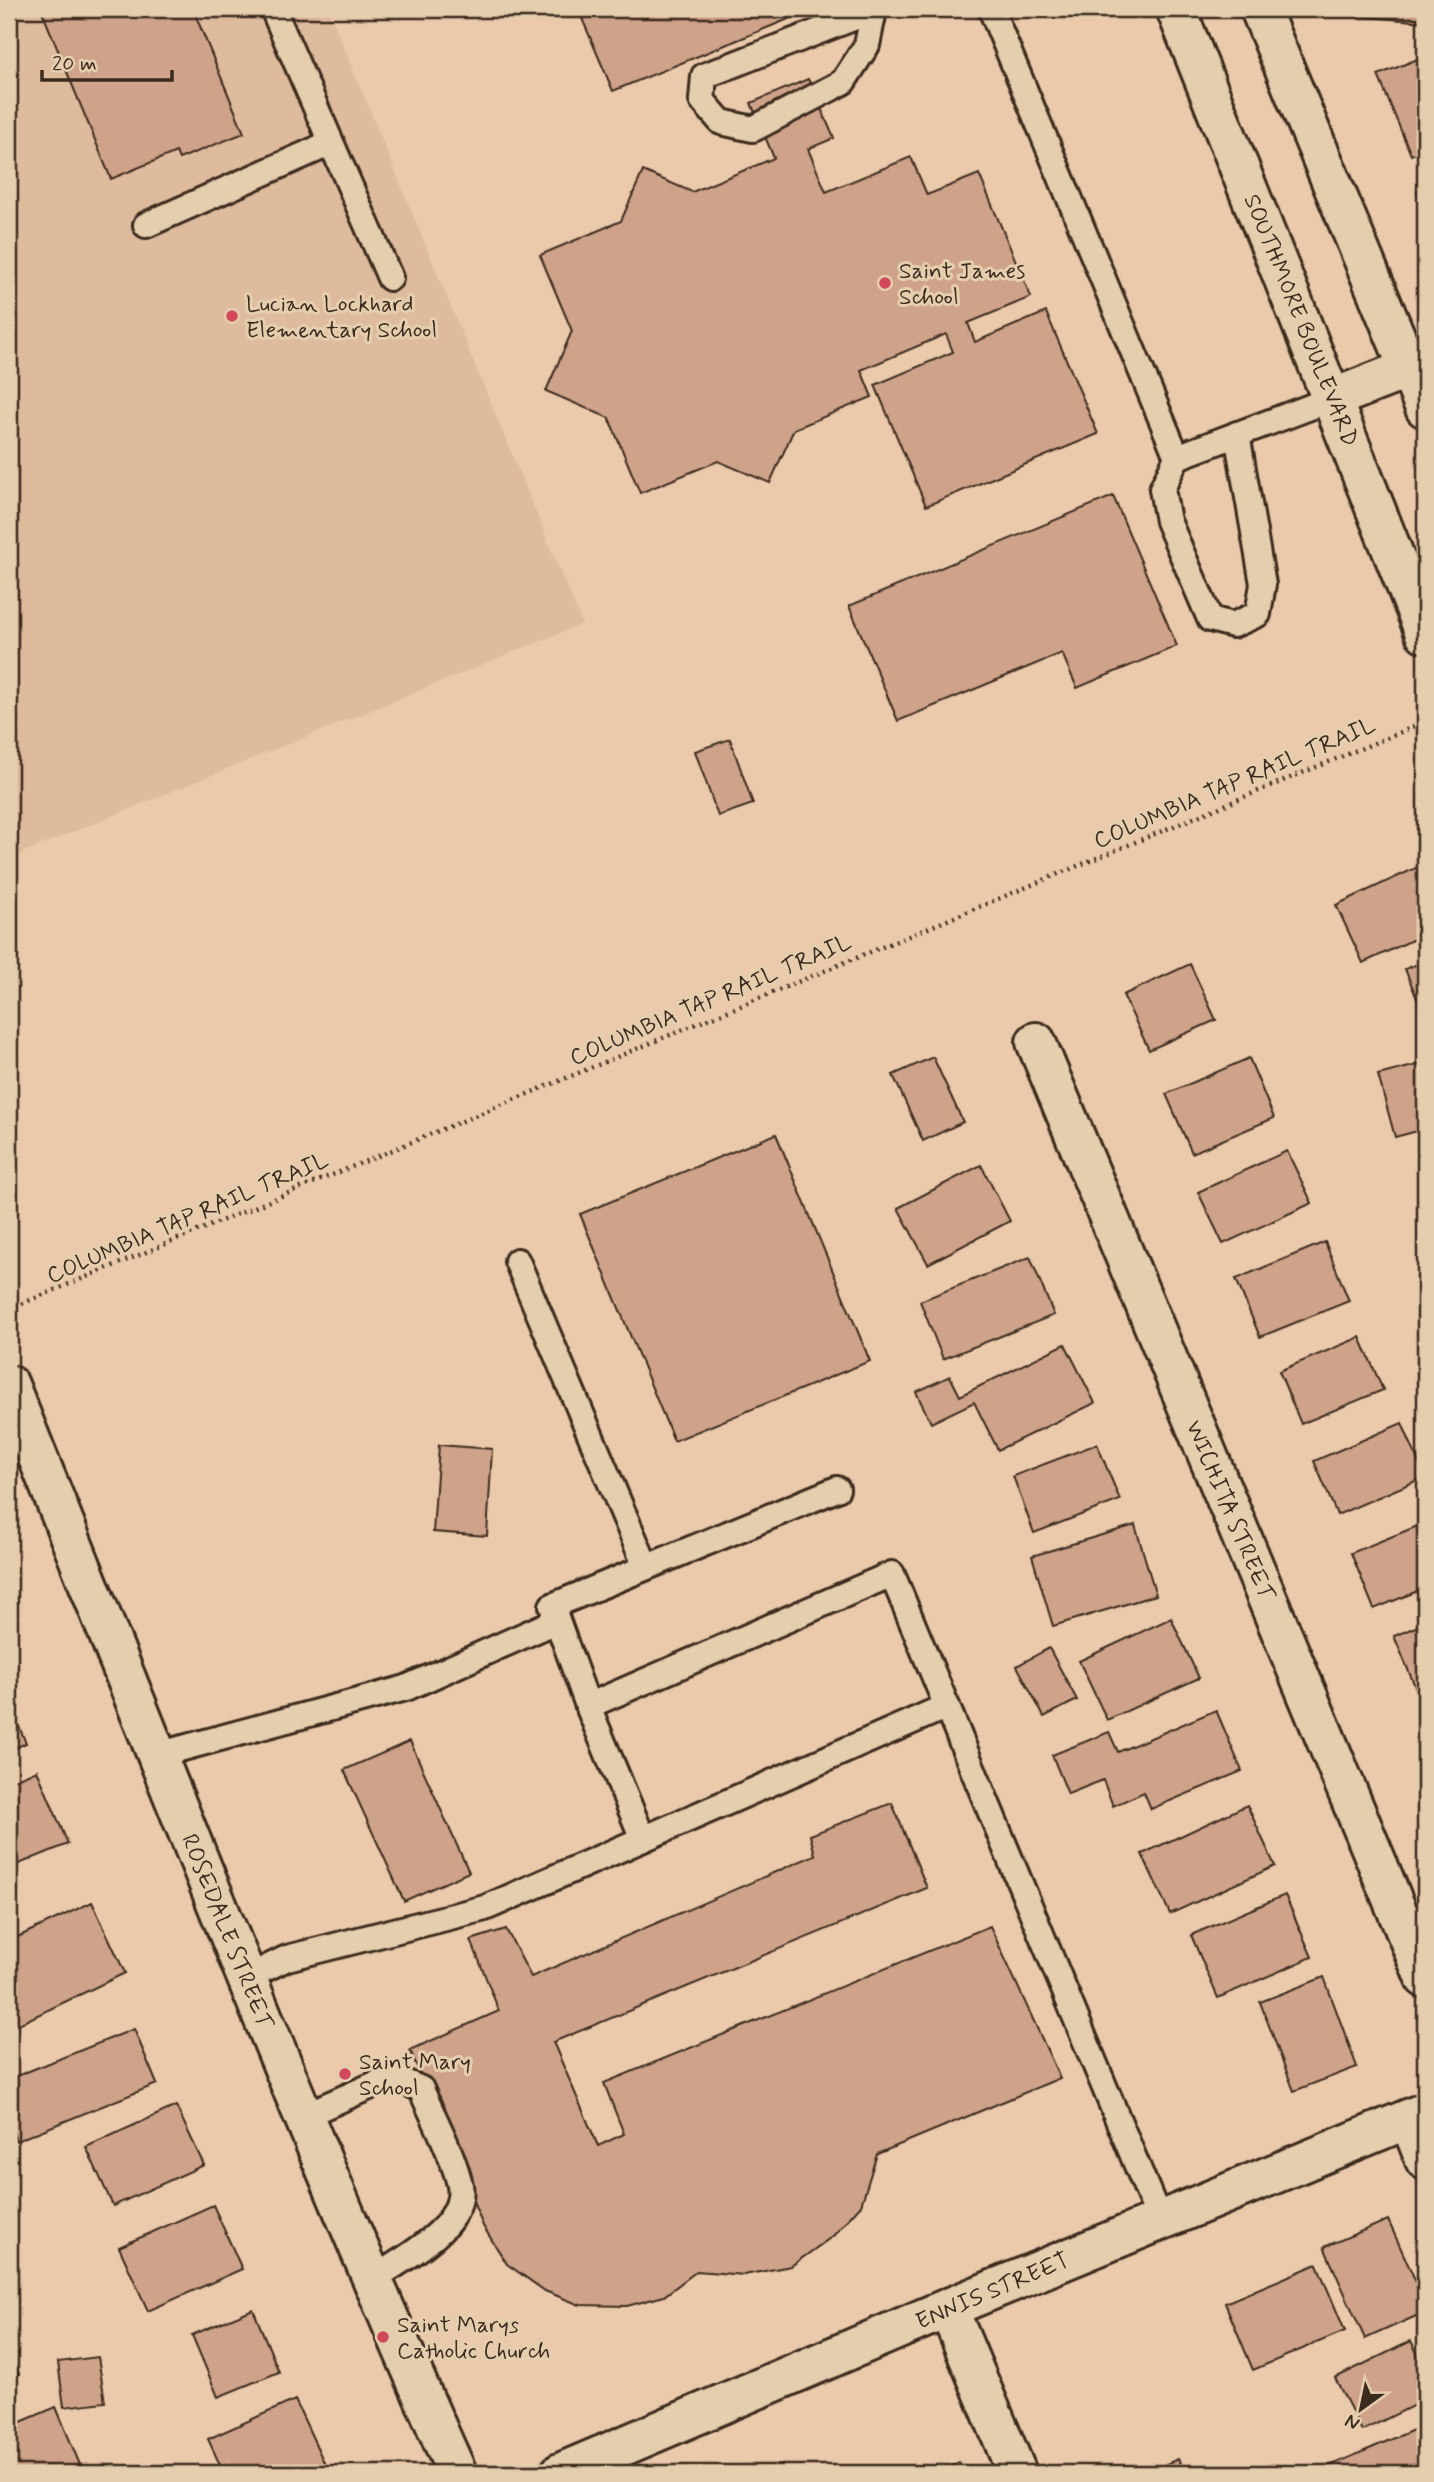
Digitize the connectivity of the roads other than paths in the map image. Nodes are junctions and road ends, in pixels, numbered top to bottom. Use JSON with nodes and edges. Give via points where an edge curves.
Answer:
{"nodes":[{"id":1,"x":273,"y":9,"type":"edge"},
{"id":2,"x":875,"y":9,"type":"edge"},
{"id":3,"x":991,"y":9,"type":"edge"},
{"id":4,"x":1176,"y":9,"type":"edge"},
{"id":5,"x":1260,"y":9,"type":"edge"},
{"id":6,"x":331,"y":143,"type":"junction"},
{"id":7,"x":146,"y":225,"type":"dead end"},
{"id":8,"x":390,"y":278,"type":"dead end"},
{"id":9,"x":1408,"y":369,"type":"junction"},
{"id":10,"x":1334,"y":398,"type":"junction"},
{"id":11,"x":1425,"y":408,"type":"edge"},
{"id":12,"x":1237,"y":434,"type":"junction"},
{"id":13,"x":1177,"y":457,"type":"junction"},
{"id":14,"x":1425,"y":633,"type":"edge"},
{"id":15,"x":1036,"y":1042,"type":"dead end"},
{"id":16,"x":517,"y":1261,"type":"dead end"},
{"id":17,"x":9,"y":1385,"type":"edge"},
{"id":18,"x":837,"y":1489,"type":"dead end"},
{"id":19,"x":646,"y":1567,"type":"junction"},
{"id":20,"x":556,"y":1621,"type":"junction"},
{"id":21,"x":588,"y":1706,"type":"junction"},
{"id":22,"x":947,"y":1706,"type":"junction"},
{"id":23,"x":157,"y":1755,"type":"junction"},
{"id":24,"x":643,"y":1839,"type":"junction"},
{"id":25,"x":246,"y":1978,"type":"junction"},
{"id":26,"x":1425,"y":1978,"type":"edge"},
{"id":27,"x":303,"y":2116,"type":"junction"},
{"id":28,"x":1417,"y":2116,"type":"edge"},
{"id":29,"x":1425,"y":2160,"type":"edge"},
{"id":30,"x":1160,"y":2221,"type":"junction"},
{"id":31,"x":371,"y":2280,"type":"junction"},
{"id":32,"x":948,"y":2308,"type":"junction"},
{"id":33,"x":457,"y":2473,"type":"edge"},
{"id":34,"x":560,"y":2473,"type":"edge"},
{"id":35,"x":1017,"y":2473,"type":"edge"}],
"edges":[{"from":1,"to":6,"type":"lane"},
{"from":2,"to":2,"type":"lane","via":[[704,76],[702,100],[721,122],[752,129],[843,82],[867,45]]},
{"from":3,"to":13,"type":"lane"},
{"from":4,"to":10,"type":"street","name":"SOUTHMORE BOULEVARD"},
{"from":5,"to":9,"type":"street"},
{"from":6,"to":7,"type":"lane"},
{"from":6,"to":8,"type":"lane"},
{"from":9,"to":10,"type":"street"},
{"from":9,"to":11,"type":"street"},
{"from":10,"to":12,"type":"lane"},
{"from":10,"to":14,"type":"street","name":"SOUTHMORE BOULEVARD"},
{"from":12,"to":13,"type":"lane"},
{"from":12,"to":13,"type":"lane","via":[[1263,584],[1258,614],[1233,625],[1210,619],[1168,521],[1162,489]]},
{"from":15,"to":26,"type":"street","name":"WICHITA STREET"},
{"from":16,"to":19,"type":"lane"},
{"from":17,"to":23,"type":"street","name":"ROSEDALE STREET"},
{"from":18,"to":19,"type":"lane"},
{"from":19,"to":20,"type":"lane","via":[[552,1606]]},
{"from":20,"to":21,"type":"lane"},
{"from":20,"to":23,"type":"lane","via":[[405,1688]]},
{"from":21,"to":22,"type":"lane","via":[[892,1574]]},
{"from":21,"to":24,"type":"lane"},
{"from":22,"to":24,"type":"lane"},
{"from":22,"to":30,"type":"lane"},
{"from":23,"to":25,"type":"street","name":"ROSEDALE STREET"},
{"from":24,"to":25,"type":"lane","via":[[485,1908],[287,1958]]},
{"from":25,"to":27,"type":"street","name":"ROSEDALE STREET"},
{"from":27,"to":31,"type":"street","name":"ROSEDALE STREET"},
{"from":27,"to":31,"type":"lane","via":[[378,2083],[400,2080],[421,2090],[446,2148],[460,2183],[456,2215],[430,2241]]},
{"from":28,"to":29,"type":"street"},
{"from":28,"to":30,"type":"street","name":"ENNIS STREET"},
{"from":30,"to":32,"type":"street","name":"ENNIS STREET"},
{"from":31,"to":33,"type":"street","name":"ROSEDALE STREET"},
{"from":32,"to":34,"type":"street","name":"ENNIS STREET"},
{"from":32,"to":35,"type":"street"}]}
